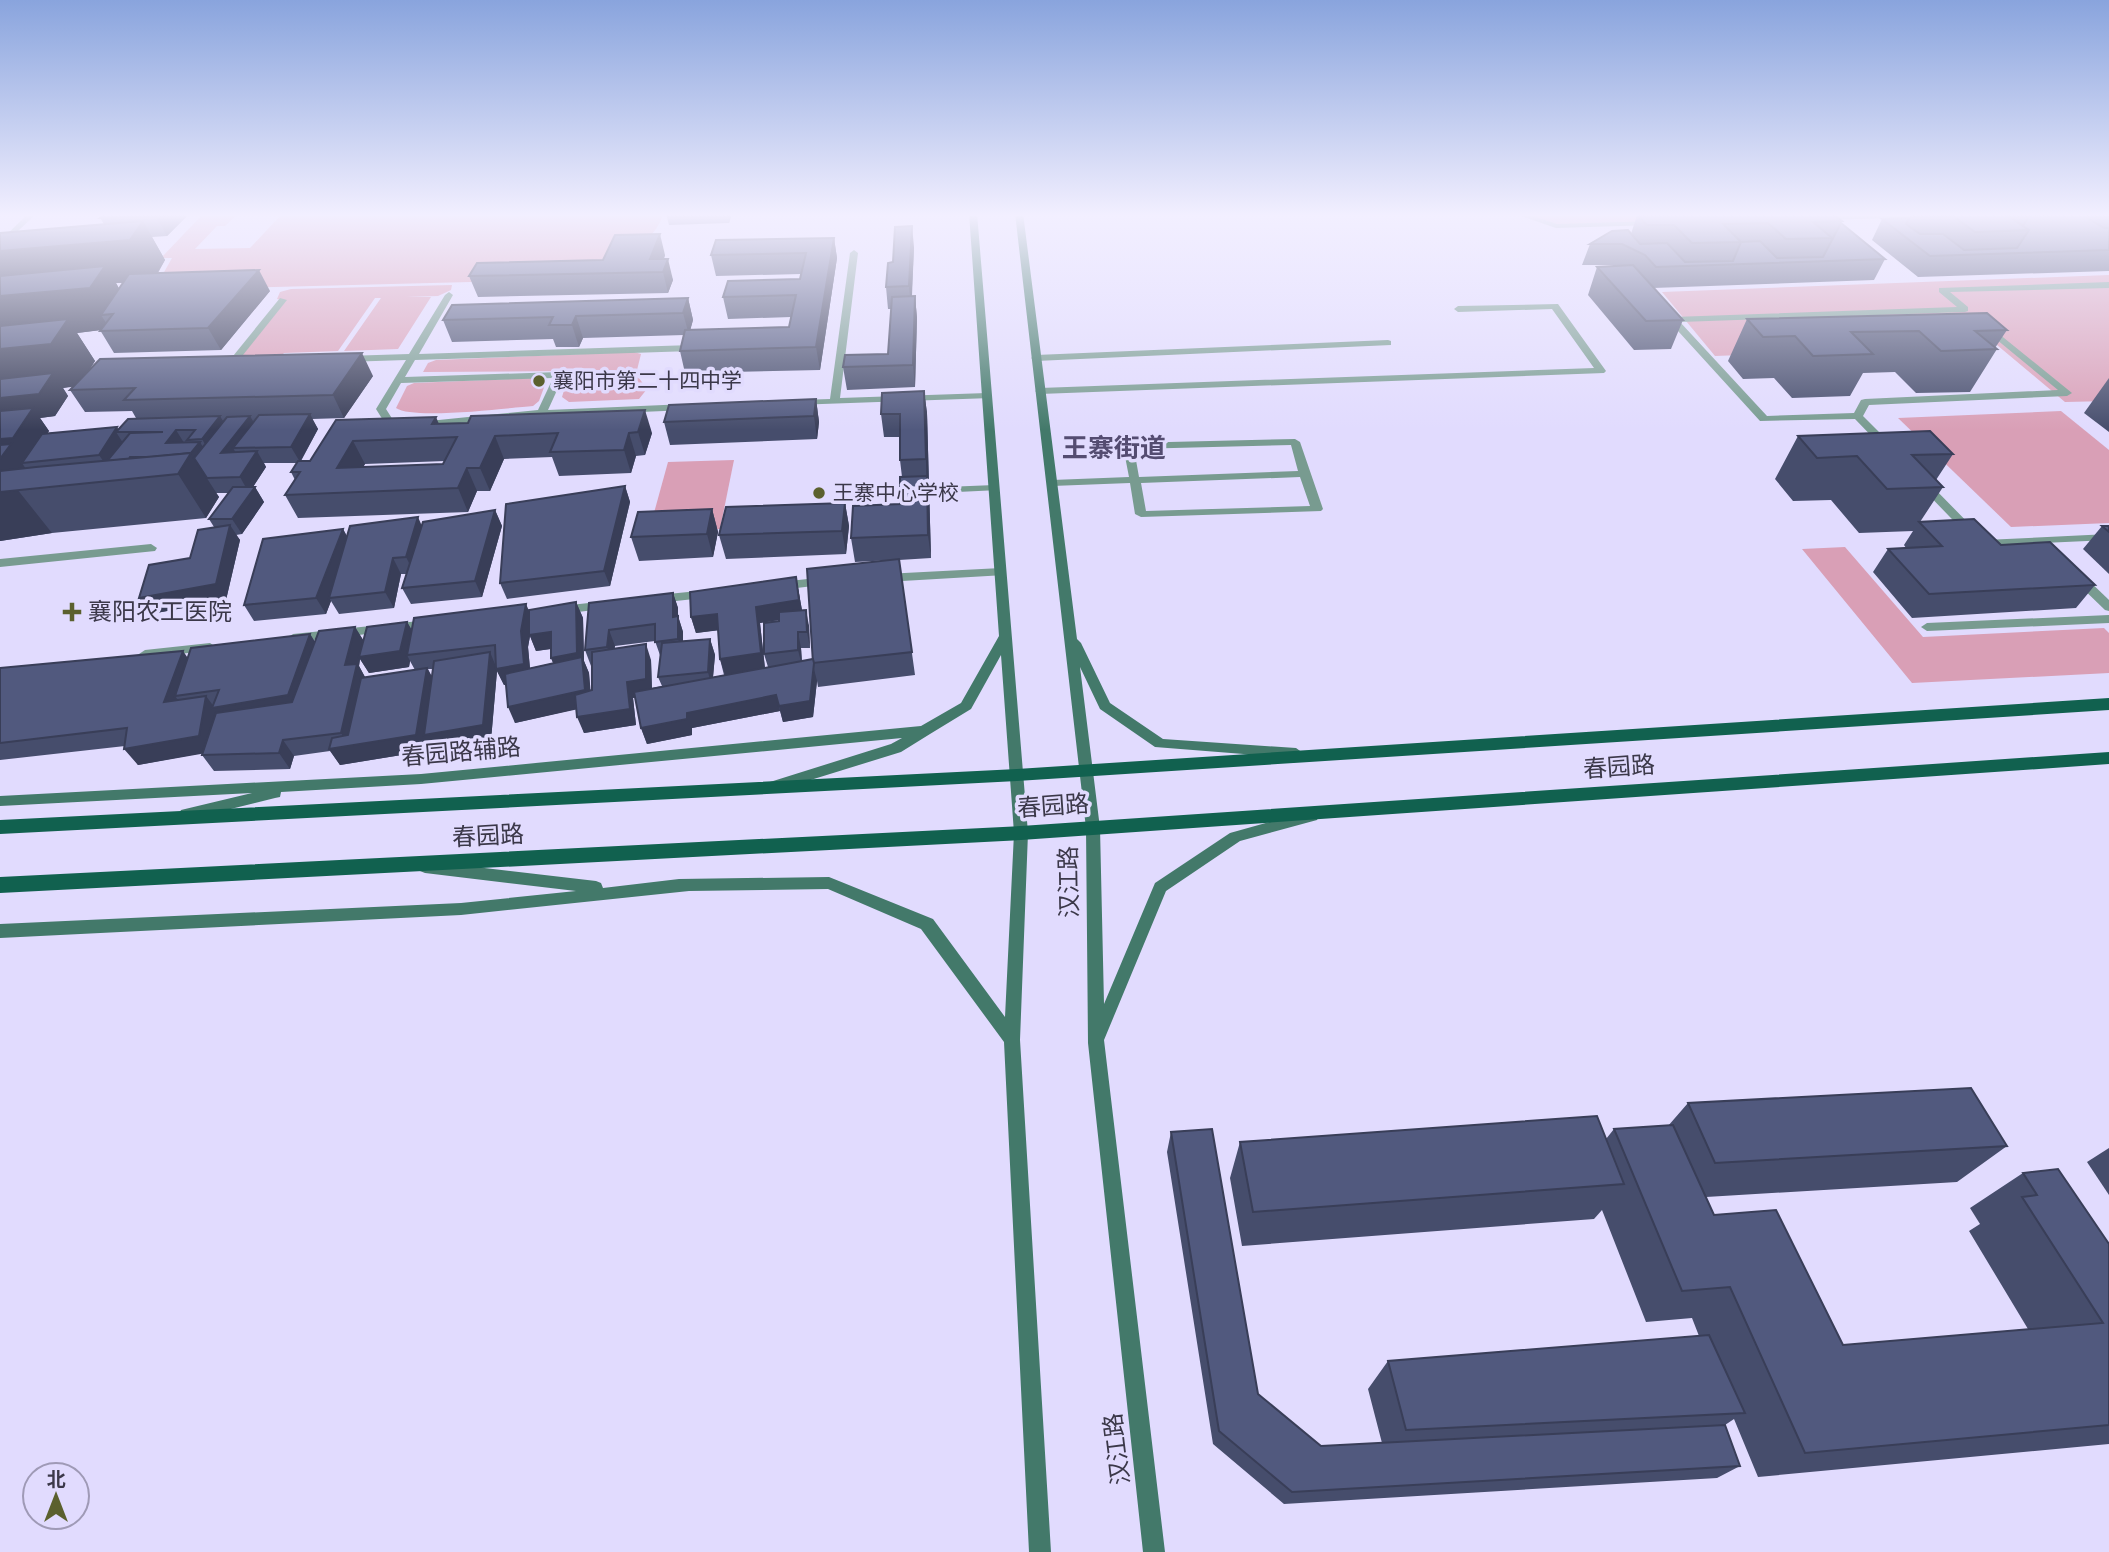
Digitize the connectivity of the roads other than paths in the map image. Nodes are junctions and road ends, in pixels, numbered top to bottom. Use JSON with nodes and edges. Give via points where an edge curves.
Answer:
{"nodes":[{"id":1,"x":850,"y":285,"type":"edge"},
{"id":2,"x":979,"y":285,"type":"edge"},
{"id":3,"x":1028,"y":285,"type":"edge"},
{"id":4,"x":2095,"y":285,"type":"edge"},
{"id":5,"x":449,"y":295,"type":"dead end"},
{"id":6,"x":283,"y":300,"type":"dead end"},
{"id":7,"x":1458,"y":309,"type":"dead end"},
{"id":8,"x":1965,"y":309,"type":"junction"},
{"id":9,"x":1388,"y":343,"type":"dead end"},
{"id":10,"x":692,"y":348,"type":"edge"},
{"id":11,"x":412,"y":358,"type":"junction"},
{"id":12,"x":1037,"y":358,"type":"junction"},
{"id":13,"x":331,"y":360,"type":"edge"},
{"id":14,"x":219,"y":363,"type":"edge"},
{"id":15,"x":232,"y":363,"type":"junction"},
{"id":16,"x":243,"y":363,"type":"edge"},
{"id":17,"x":399,"y":380,"type":"junction"},
{"id":18,"x":1041,"y":391,"type":"junction"},
{"id":19,"x":987,"y":396,"type":"junction"},
{"id":20,"x":835,"y":402,"type":"junction"},
{"id":21,"x":793,"y":403,"type":"edge"},
{"id":22,"x":695,"y":407,"type":"edge"},
{"id":23,"x":542,"y":413,"type":"junction"},
{"id":24,"x":1858,"y":416,"type":"junction"},
{"id":25,"x":1894,"y":453,"type":"edge"},
{"id":26,"x":1912,"y":472,"type":"edge"},
{"id":27,"x":1304,"y":474,"type":"junction"},
{"id":28,"x":1135,"y":480,"type":"junction"},
{"id":29,"x":1052,"y":483,"type":"junction"},
{"id":30,"x":995,"y":488,"type":"junction"},
{"id":31,"x":894,"y":492,"type":"dead end"},
{"id":32,"x":2109,"y":537,"type":"edge"},
{"id":33,"x":2040,"y":541,"type":"junction"},
{"id":34,"x":150,"y":548,"type":"dead end"},
{"id":35,"x":2050,"y":550,"type":"edge"},
{"id":36,"x":0,"y":563,"type":"edge"},
{"id":37,"x":2070,"y":569,"type":"edge"},
{"id":38,"x":1001,"y":572,"type":"junction"},
{"id":39,"x":869,"y":578,"type":"edge"},
{"id":40,"x":842,"y":580,"type":"edge"},
{"id":41,"x":760,"y":588,"type":"edge"},
{"id":42,"x":719,"y":593,"type":"edge"},
{"id":43,"x":651,"y":600,"type":"edge"},
{"id":44,"x":624,"y":603,"type":"edge"},
{"id":45,"x":2109,"y":607,"type":"edge"},
{"id":46,"x":542,"y":612,"type":"edge"},
{"id":47,"x":2109,"y":619,"type":"edge"},
{"id":48,"x":446,"y":622,"type":"edge"},
{"id":49,"x":1927,"y":627,"type":"dead end"},
{"id":50,"x":1069,"y":629,"type":"junction"},
{"id":51,"x":1006,"y":636,"type":"junction"},
{"id":52,"x":282,"y":639,"type":"edge"},
{"id":53,"x":227,"y":645,"type":"edge"},
{"id":54,"x":145,"y":654,"type":"edge"},
{"id":55,"x":2109,"y":704,"type":"edge"},
{"id":56,"x":925,"y":731,"type":"junction"},
{"id":57,"x":1326,"y":755,"type":"junction"},
{"id":58,"x":2109,"y":758,"type":"edge"},
{"id":59,"x":1087,"y":771,"type":"junction"},
{"id":60,"x":1017,"y":775,"type":"junction"},
{"id":61,"x":311,"y":785,"type":"junction"},
{"id":62,"x":770,"y":788,"type":"junction"},
{"id":63,"x":0,"y":801,"type":"edge"},
{"id":64,"x":1325,"y":812,"type":"junction"},
{"id":65,"x":164,"y":819,"type":"junction"},
{"id":66,"x":0,"y":827,"type":"edge"},
{"id":67,"x":1093,"y":828,"type":"junction"},
{"id":68,"x":1021,"y":833,"type":"junction"},
{"id":69,"x":403,"y":865,"type":"junction"},
{"id":70,"x":0,"y":885,"type":"edge"},
{"id":71,"x":689,"y":885,"type":"junction"},
{"id":72,"x":0,"y":931,"type":"edge"},
{"id":73,"x":1012,"y":1040,"type":"junction"},
{"id":74,"x":1096,"y":1043,"type":"junction"},
{"id":75,"x":1040,"y":1552,"type":"edge"},
{"id":76,"x":1154,"y":1552,"type":"edge"}],
"edges":[{"from":1,"to":20,"type":"street"},
{"from":2,"to":19,"type":"main road","name":"汉江路"},
{"from":3,"to":12,"type":"main road","name":"汉江路"},
{"from":4,"to":8,"type":"street","via":[[1942,290]]},
{"from":5,"to":11,"type":"street"},
{"from":6,"to":15,"type":"street"},
{"from":7,"to":18,"type":"street","via":[[1555,306],[1601,371]]},
{"from":8,"to":24,"type":"street","via":[[2067,393],[1865,402]]},
{"from":8,"to":24,"type":"street","via":[[1673,320],[1764,419]]},
{"from":9,"to":12,"type":"street"},
{"from":10,"to":11,"type":"street"},
{"from":11,"to":13,"type":"street"},
{"from":11,"to":17,"type":"street"},
{"from":12,"to":18,"type":"main road","name":"汉江路"},
{"from":14,"to":15,"type":"street"},
{"from":15,"to":16,"type":"street"},
{"from":17,"to":23,"type":"street","via":[[559,375]]},
{"from":17,"to":23,"type":"street","via":[[382,409],[390,423],[419,425]]},
{"from":18,"to":29,"type":"main road","name":"汉江路"},
{"from":19,"to":20,"type":"street"},
{"from":19,"to":30,"type":"main road","name":"汉江路"},
{"from":20,"to":21,"type":"street"},
{"from":22,"to":23,"type":"street"},
{"from":24,"to":25,"type":"street"},
{"from":26,"to":33,"type":"street","via":[[1982,544]]},
{"from":27,"to":28,"type":"street"},
{"from":27,"to":28,"type":"street","via":[[1295,442],[1128,446]]},
{"from":27,"to":28,"type":"street","via":[[1317,509],[1141,514]]},
{"from":28,"to":29,"type":"street"},
{"from":29,"to":50,"type":"main road","name":"汉江路"},
{"from":30,"to":31,"type":"street"},
{"from":30,"to":38,"type":"main road","name":"汉江路"},
{"from":32,"to":33,"type":"street"},
{"from":33,"to":35,"type":"street"},
{"from":34,"to":36,"type":"street"},
{"from":37,"to":45,"type":"street"},
{"from":38,"to":39,"type":"street"},
{"from":38,"to":51,"type":"main road","name":"汉江路"},
{"from":40,"to":41,"type":"street"},
{"from":42,"to":43,"type":"street"},
{"from":44,"to":46,"type":"street"},
{"from":47,"to":49,"type":"street"},
{"from":48,"to":52,"type":"street"},
{"from":50,"to":57,"type":"main road","via":[[1104,706],[1160,744]]},
{"from":50,"to":59,"type":"main road","name":"汉江路"},
{"from":51,"to":56,"type":"main road","via":[[966,706]]},
{"from":51,"to":60,"type":"main road","name":"汉江路"},
{"from":53,"to":54,"type":"street"},
{"from":55,"to":57,"type":"main road","name":"春园路"},
{"from":56,"to":61,"type":"main road","name":"春园路辅路","via":[[421,779]]},
{"from":56,"to":62,"type":"main road","via":[[896,748]]},
{"from":57,"to":59,"type":"main road","name":"春园路"},
{"from":58,"to":64,"type":"main road","name":"春园路"},
{"from":59,"to":60,"type":"main road","name":"春园路"},
{"from":59,"to":67,"type":"main road","name":"汉江路"},
{"from":60,"to":62,"type":"main road","name":"春园路"},
{"from":60,"to":68,"type":"main road","name":"汉江路"},
{"from":61,"to":63,"type":"main road","name":"春园路辅路"},
{"from":61,"to":65,"type":"main road"},
{"from":62,"to":65,"type":"main road","name":"春园路"},
{"from":64,"to":67,"type":"main road","name":"春园路"},
{"from":64,"to":74,"type":"main road","via":[[1236,837],[1160,887]]},
{"from":65,"to":66,"type":"main road","name":"春园路"},
{"from":67,"to":68,"type":"main road","name":"春园路"},
{"from":67,"to":74,"type":"main road","name":"汉江路"},
{"from":68,"to":69,"type":"main road","name":"春园路"},
{"from":68,"to":73,"type":"main road","name":"汉江路"},
{"from":69,"to":70,"type":"main road","name":"春园路"},
{"from":69,"to":71,"type":"main road","via":[[581,887]]},
{"from":71,"to":72,"type":"main road","via":[[461,909]]},
{"from":71,"to":73,"type":"main road","via":[[829,883],[927,924]]},
{"from":73,"to":75,"type":"main road","name":"汉江路"},
{"from":74,"to":76,"type":"main road","name":"汉江路"}]}
